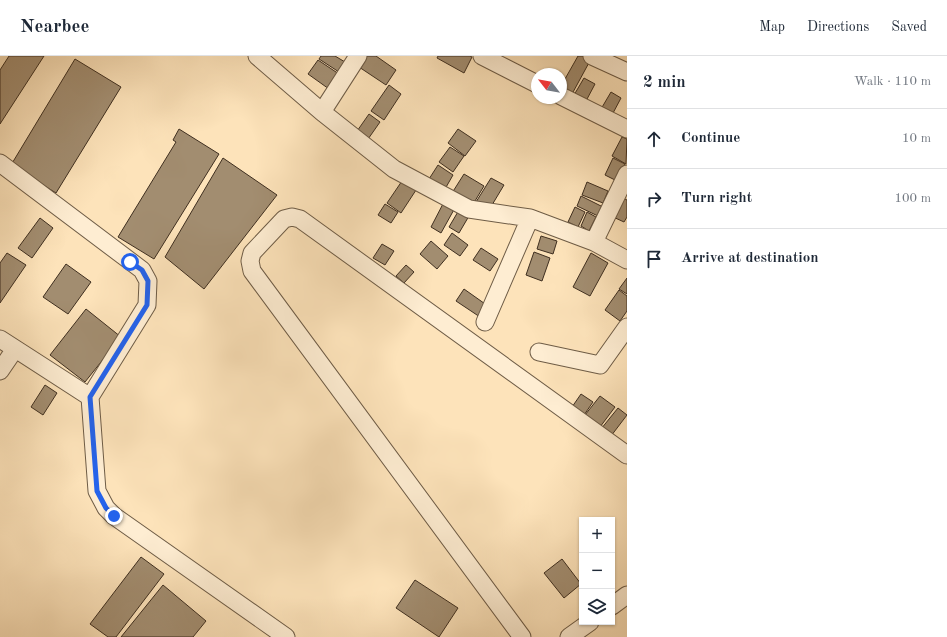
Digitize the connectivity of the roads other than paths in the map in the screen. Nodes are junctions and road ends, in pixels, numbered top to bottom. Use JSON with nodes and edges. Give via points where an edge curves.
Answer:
{"nodes":[{"id":1,"x":257,"y":56,"type":"edge"},
{"id":2,"x":358,"y":56,"type":"edge"},
{"id":3,"x":482,"y":56,"type":"edge"},
{"id":4,"x":592,"y":56,"type":"edge"},
{"id":5,"x":627,"y":72,"type":"edge"},
{"id":6,"x":531,"y":81,"type":"edge"},
{"id":7,"x":567,"y":99,"type":"edge"},
{"id":8,"x":322,"y":112,"type":"junction"},
{"id":9,"x":627,"y":128,"type":"edge"},
{"id":10,"x":0,"y":163,"type":"edge"},
{"id":11,"x":625,"y":184,"type":"edge"},
{"id":12,"x":530,"y":218,"type":"junction"},
{"id":13,"x":594,"y":242,"type":"junction"},
{"id":14,"x":627,"y":260,"type":"edge"},
{"id":15,"x":485,"y":322,"type":"dead end"},
{"id":16,"x":627,"y":327,"type":"edge"},
{"id":17,"x":0,"y":339,"type":"edge"},
{"id":18,"x":15,"y":350,"type":"junction"},
{"id":19,"x":539,"y":352,"type":"dead end"},
{"id":20,"x":0,"y":371,"type":"edge"},
{"id":21,"x":90,"y":397,"type":"junction"},
{"id":22,"x":627,"y":455,"type":"edge"},
{"id":23,"x":627,"y":595,"type":"edge"},
{"id":24,"x":615,"y":604,"type":"edge"},
{"id":25,"x":586,"y":625,"type":"edge"},
{"id":26,"x":286,"y":637,"type":"edge"},
{"id":27,"x":522,"y":637,"type":"edge"},
{"id":28,"x":569,"y":637,"type":"edge"}],
"edges":[{"from":1,"to":8,"type":"street"},
{"from":2,"to":8,"type":"street"},
{"from":3,"to":6,"type":"street"},
{"from":4,"to":5,"type":"street"},
{"from":7,"to":9,"type":"street"},
{"from":8,"to":12,"type":"street","via":[[394,169],[469,209]]},
{"from":10,"to":21,"type":"street","via":[[142,270],[148,281],[147,305]]},
{"from":11,"to":13,"type":"street"},
{"from":12,"to":13,"type":"street"},
{"from":12,"to":15,"type":"street"},
{"from":13,"to":14,"type":"street"},
{"from":16,"to":19,"type":"street","via":[[600,365]]},
{"from":17,"to":18,"type":"street"},
{"from":18,"to":20,"type":"street"},
{"from":18,"to":21,"type":"street"},
{"from":21,"to":26,"type":"street","via":[[97,491],[106,508]]},
{"from":22,"to":27,"type":"street","via":[[300,219],[284,219],[252,253],[252,271]]},
{"from":23,"to":24,"type":"street"},
{"from":25,"to":28,"type":"street"}]}
